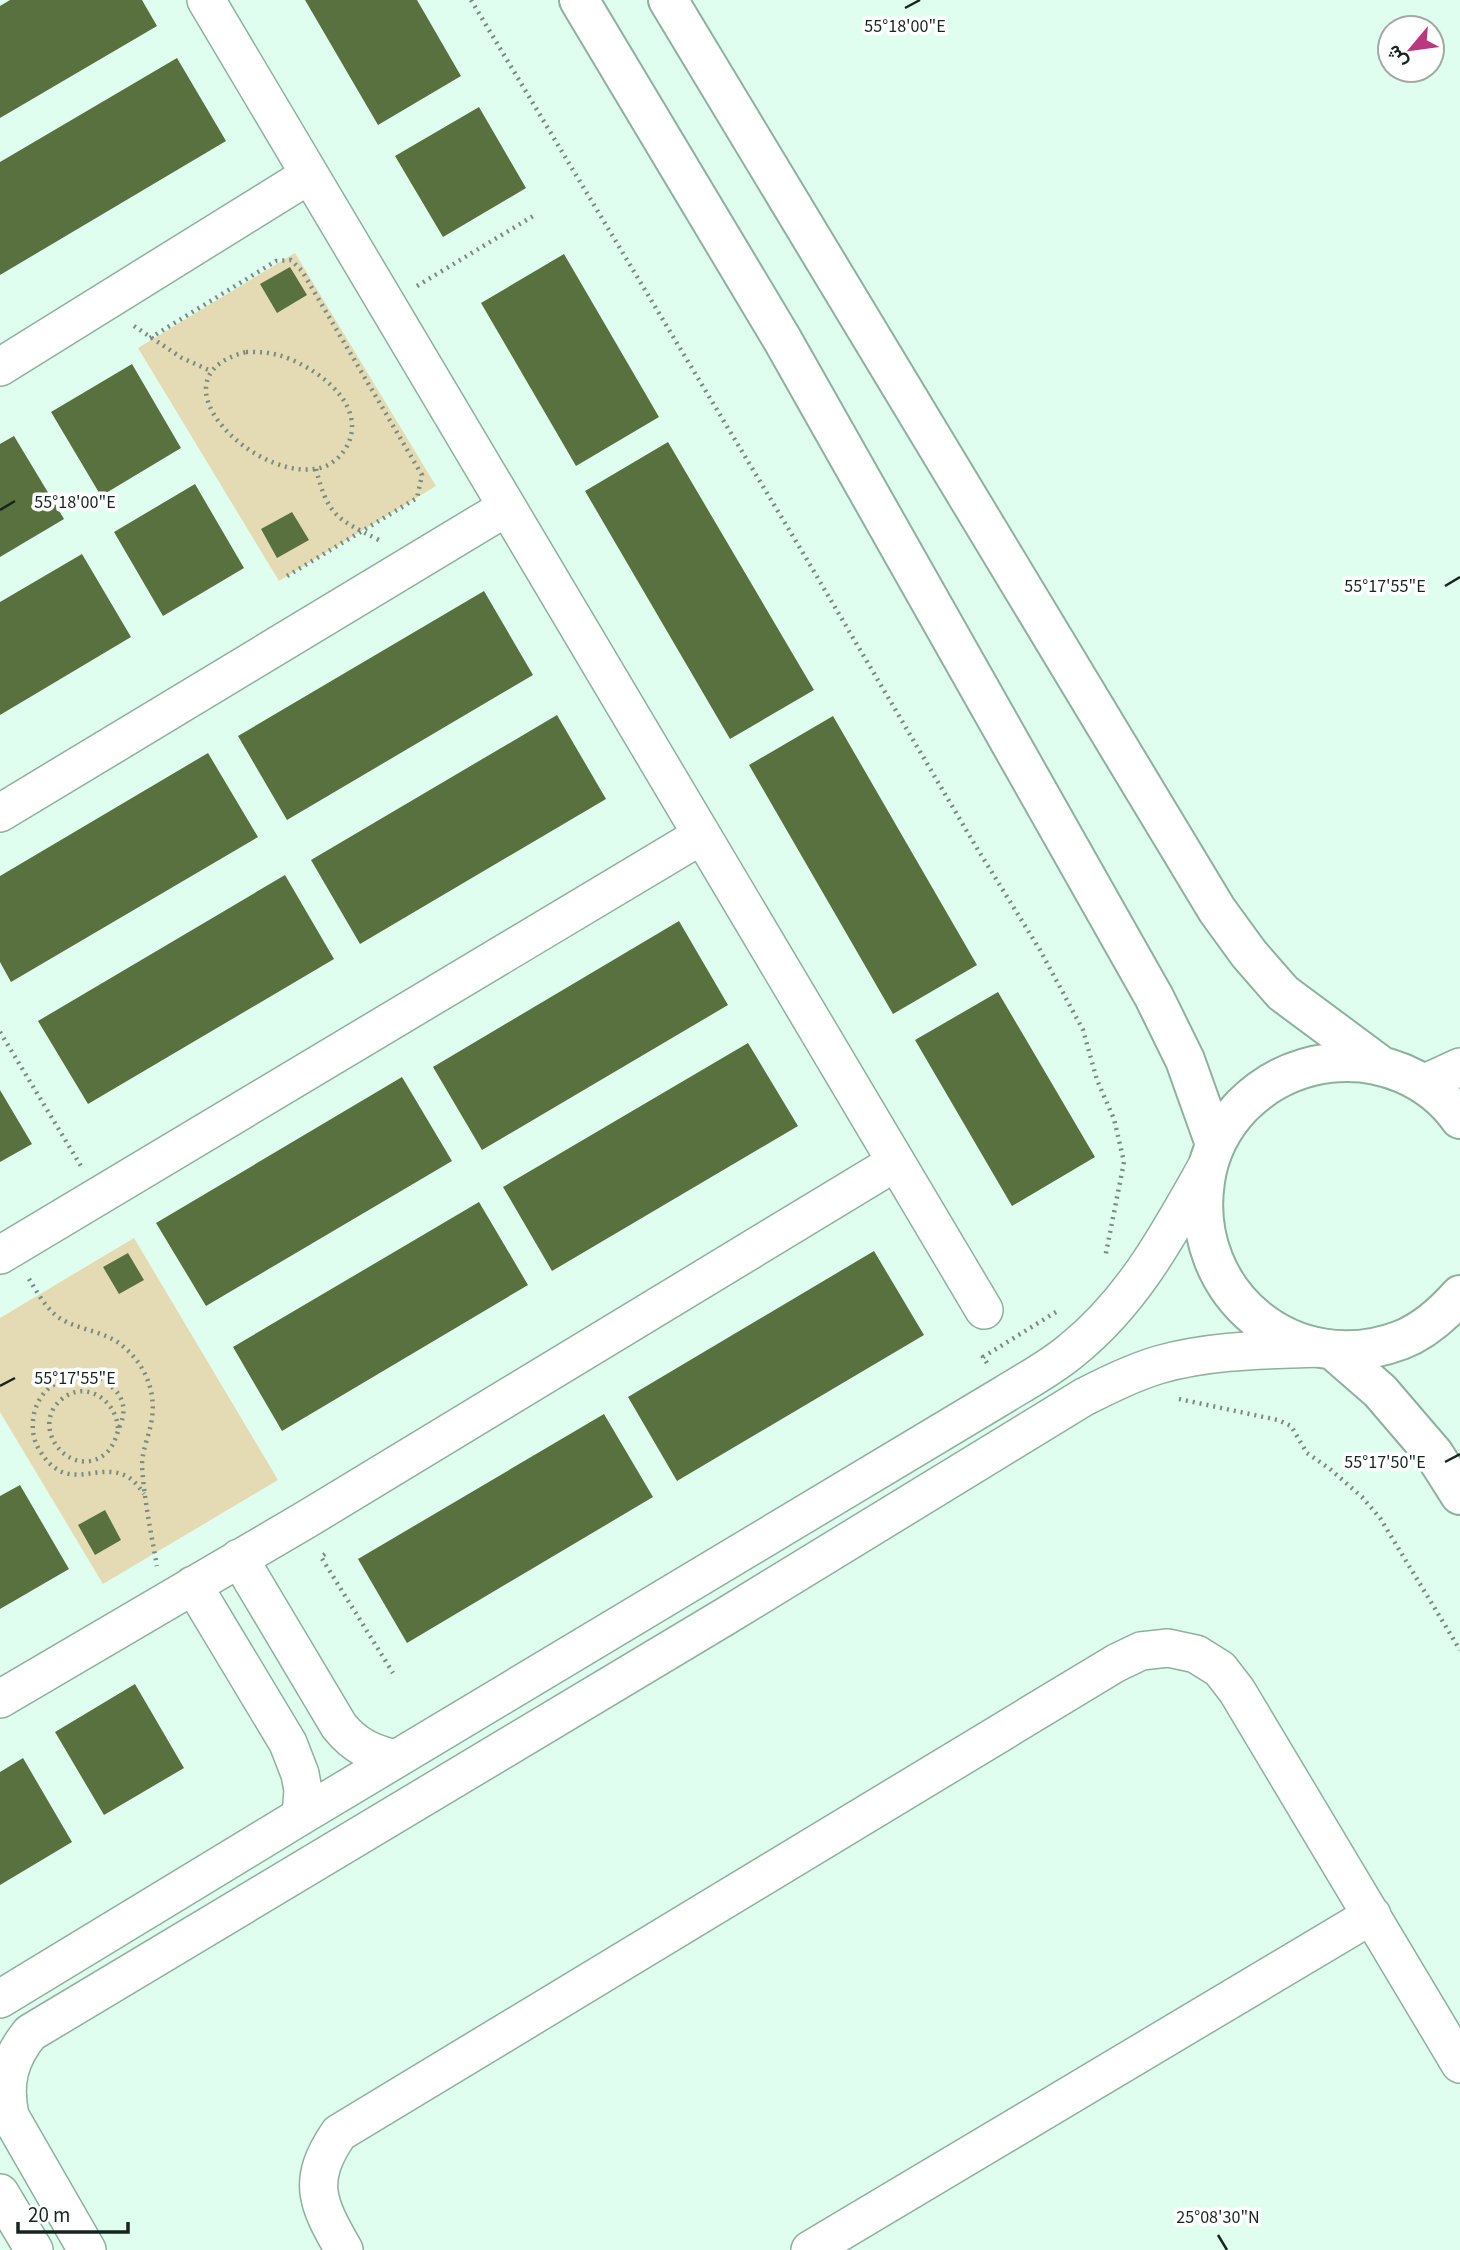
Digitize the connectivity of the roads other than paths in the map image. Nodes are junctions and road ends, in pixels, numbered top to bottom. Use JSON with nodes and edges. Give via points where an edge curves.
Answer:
{"nodes":[{"id":1,"x":206,"y":0,"type":"edge"},
{"id":2,"x":579,"y":0,"type":"edge"},
{"id":3,"x":668,"y":0,"type":"edge"},
{"id":4,"x":309,"y":175,"type":"junction"},
{"id":5,"x":0,"y":367,"type":"edge"},
{"id":6,"x":507,"y":507,"type":"junction"},
{"id":7,"x":0,"y":813,"type":"edge"},
{"id":8,"x":702,"y":835,"type":"junction"},
{"id":9,"x":1380,"y":1065,"type":"junction"},
{"id":10,"x":1460,"y":1067,"type":"edge"},
{"id":11,"x":1423,"y":1084,"type":"junction"},
{"id":12,"x":1460,"y":1119,"type":"edge"},
{"id":13,"x":1211,"y":1155,"type":"junction"},
{"id":14,"x":896,"y":1162,"type":"junction"},
{"id":15,"x":0,"y":1255,"type":"edge"},
{"id":16,"x":1460,"y":1295,"type":"edge"},
{"id":17,"x":984,"y":1310,"type":"dead end"},
{"id":18,"x":1326,"y":1349,"type":"junction"},
{"id":19,"x":1460,"y":1494,"type":"edge"},
{"id":20,"x":239,"y":1558,"type":"junction"},
{"id":21,"x":176,"y":1580,"type":"junction"},
{"id":22,"x":0,"y":1699,"type":"edge"},
{"id":23,"x":395,"y":1759,"type":"junction"},
{"id":24,"x":301,"y":1816,"type":"junction"},
{"id":25,"x":1372,"y":1914,"type":"junction"},
{"id":26,"x":0,"y":1999,"type":"edge"},
{"id":27,"x":1460,"y":2064,"type":"edge"},
{"id":28,"x":0,"y":2193,"type":"edge"},
{"id":29,"x":34,"y":2250,"type":"edge"},
{"id":30,"x":87,"y":2250,"type":"edge"},
{"id":31,"x":344,"y":2250,"type":"edge"},
{"id":32,"x":810,"y":2250,"type":"edge"}],
"edges":[{"from":1,"to":4,"type":"street"},
{"from":2,"to":13,"type":"main road","via":[[782,339],[1154,997],[1185,1060]]},
{"from":3,"to":9,"type":"main road","via":[[1217,910],[1283,993]]},
{"from":4,"to":5,"type":"street"},
{"from":4,"to":6,"type":"street"},
{"from":6,"to":7,"type":"street"},
{"from":6,"to":8,"type":"street"},
{"from":8,"to":14,"type":"street"},
{"from":8,"to":15,"type":"street"},
{"from":9,"to":11,"type":"main road"},
{"from":9,"to":13,"type":"main road","via":[[1347,1061],[1283,1075],[1233,1116]]},
{"from":10,"to":11,"type":"street"},
{"from":11,"to":12,"type":"main road"},
{"from":13,"to":18,"type":"main road","via":[[1203,1219],[1207,1245],[1223,1282],[1248,1312],[1281,1335]]},
{"from":13,"to":23,"type":"street","via":[[1160,1250],[1135,1286],[1072,1350]]},
{"from":14,"to":17,"type":"street"},
{"from":14,"to":20,"type":"street"},
{"from":16,"to":18,"type":"main road","via":[[1434,1321],[1404,1339],[1370,1349]]},
{"from":18,"to":19,"type":"main road","via":[[1380,1391],[1434,1454]]},
{"from":18,"to":30,"type":"street","via":[[1186,1358],[1120,1379],[1084,1397],[30,2033],[9,2067],[6,2100],[10,2116]]},
{"from":20,"to":21,"type":"street"},
{"from":20,"to":23,"type":"street","via":[[339,1726],[359,1747]]},
{"from":21,"to":22,"type":"street"},
{"from":21,"to":24,"type":"street","via":[[288,1743],[303,1790]]},
{"from":23,"to":24,"type":"street"},
{"from":24,"to":26,"type":"street"},
{"from":25,"to":27,"type":"street"},
{"from":25,"to":31,"type":"street","via":[[1220,1669],[1196,1654],[1168,1648],[1141,1651],[338,2133],[318,2178],[320,2202]]},
{"from":25,"to":32,"type":"street"},
{"from":28,"to":29,"type":"street"}]}
